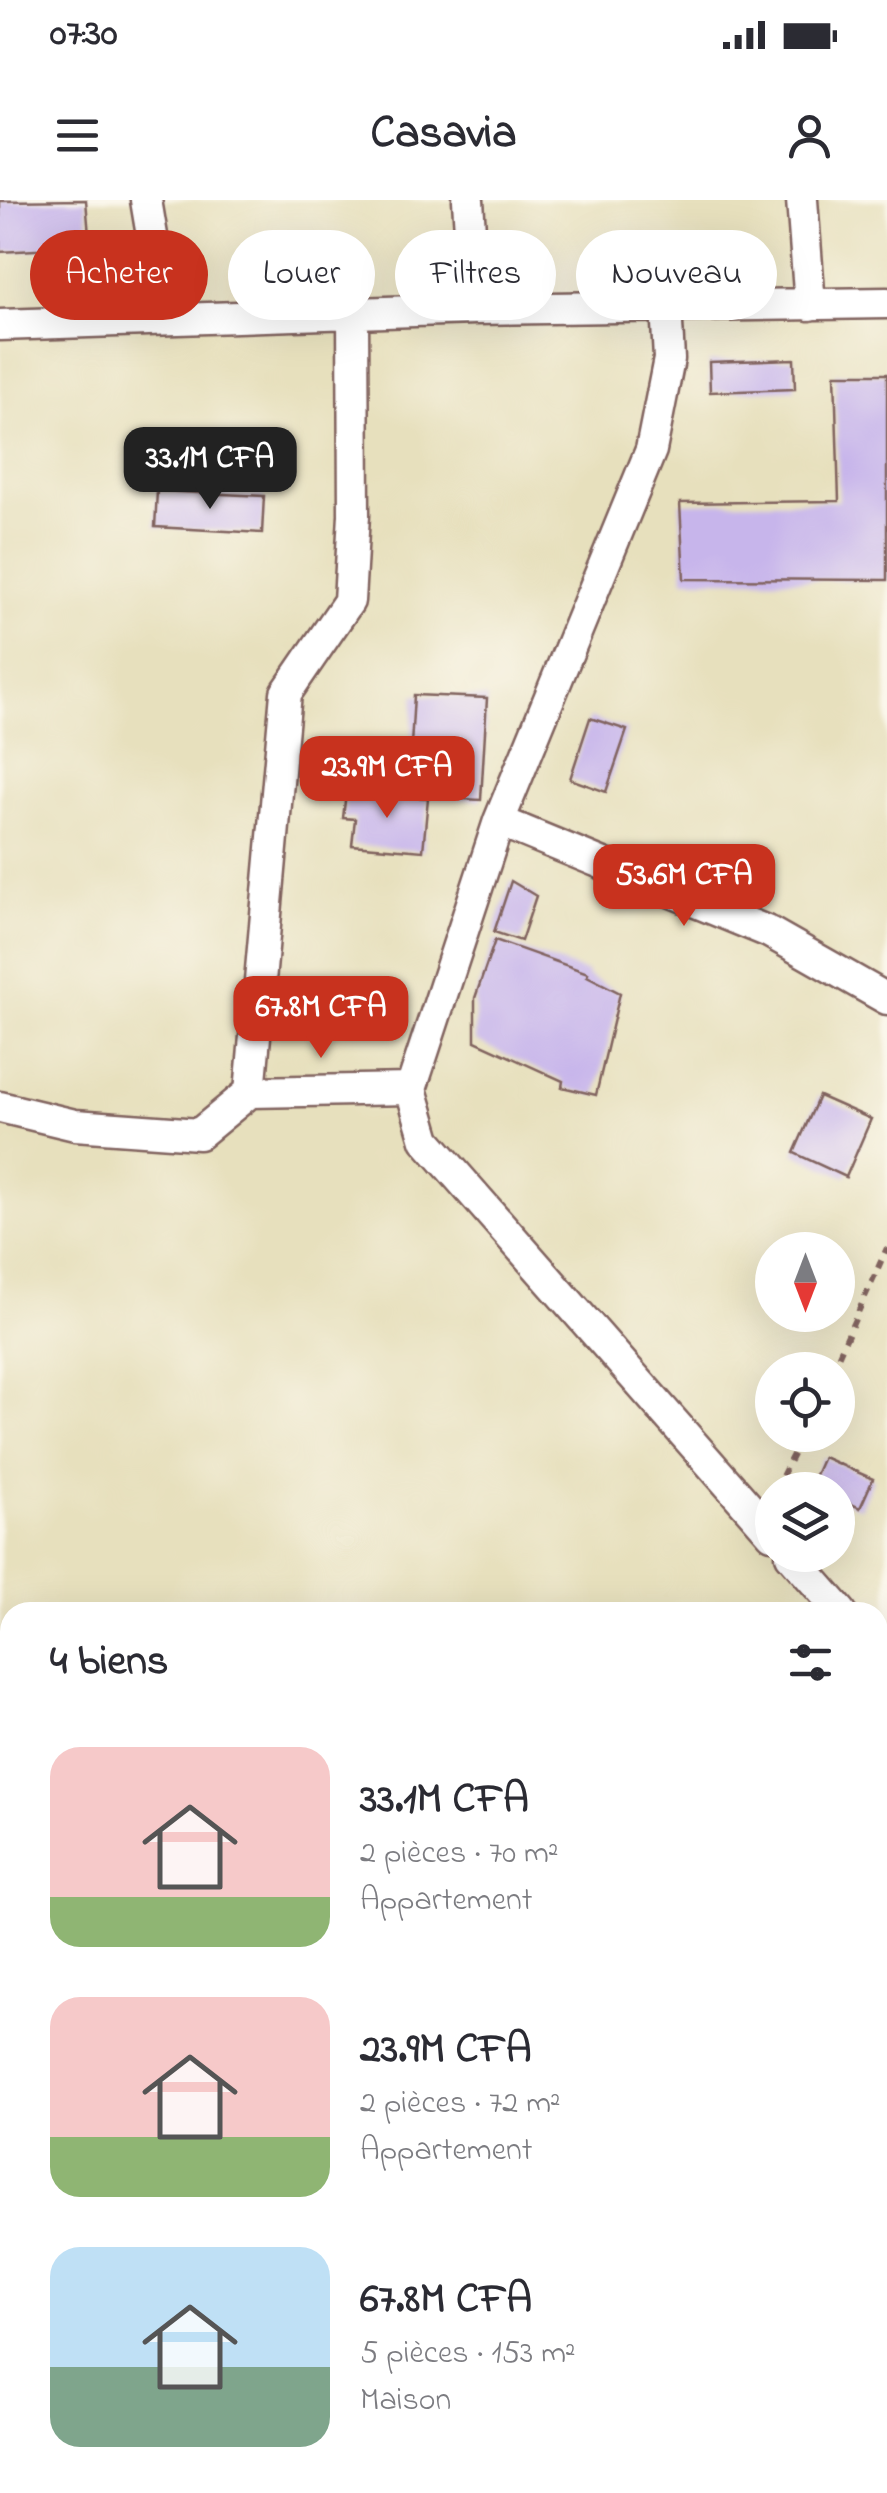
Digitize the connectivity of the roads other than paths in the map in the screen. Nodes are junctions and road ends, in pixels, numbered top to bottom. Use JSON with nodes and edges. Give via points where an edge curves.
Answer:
{"nodes":[{"id":1,"x":146,"y":200,"type":"edge"},
{"id":2,"x":468,"y":200,"type":"edge"},
{"id":3,"x":802,"y":200,"type":"edge"},
{"id":4,"x":151,"y":230,"type":"edge"},
{"id":5,"x":470,"y":230,"type":"edge"},
{"id":6,"x":887,"y":303,"type":"edge"},
{"id":7,"x":777,"y":305,"type":"edge"},
{"id":8,"x":810,"y":305,"type":"junction"},
{"id":9,"x":138,"y":320,"type":"edge"},
{"id":10,"x":354,"y":320,"type":"edge"},
{"id":11,"x":667,"y":320,"type":"edge"},
{"id":12,"x":0,"y":325,"type":"edge"},
{"id":13,"x":500,"y":821,"type":"junction"},
{"id":14,"x":887,"y":999,"type":"edge"},
{"id":15,"x":411,"y":1089,"type":"junction"},
{"id":16,"x":250,"y":1092,"type":"junction"},
{"id":17,"x":0,"y":1107,"type":"edge"},
{"id":18,"x":755,"y":1515,"type":"edge"},
{"id":19,"x":806,"y":1572,"type":"edge"},
{"id":20,"x":832,"y":1602,"type":"edge"}],
"edges":[{"from":1,"to":4,"type":"street"},
{"from":2,"to":5,"type":"street"},
{"from":3,"to":8,"type":"street"},
{"from":6,"to":8,"type":"street"},
{"from":7,"to":8,"type":"street"},
{"from":9,"to":12,"type":"street"},
{"from":10,"to":16,"type":"street","via":[[350,601],[286,693]]},
{"from":11,"to":13,"type":"street","via":[[669,359],[651,450]]},
{"from":13,"to":14,"type":"street","via":[[769,932]]},
{"from":13,"to":15,"type":"street"},
{"from":15,"to":16,"type":"street"},
{"from":15,"to":18,"type":"street","via":[[426,1140]]},
{"from":16,"to":17,"type":"street","via":[[199,1134],[74,1125]]},
{"from":19,"to":20,"type":"street"}]}
